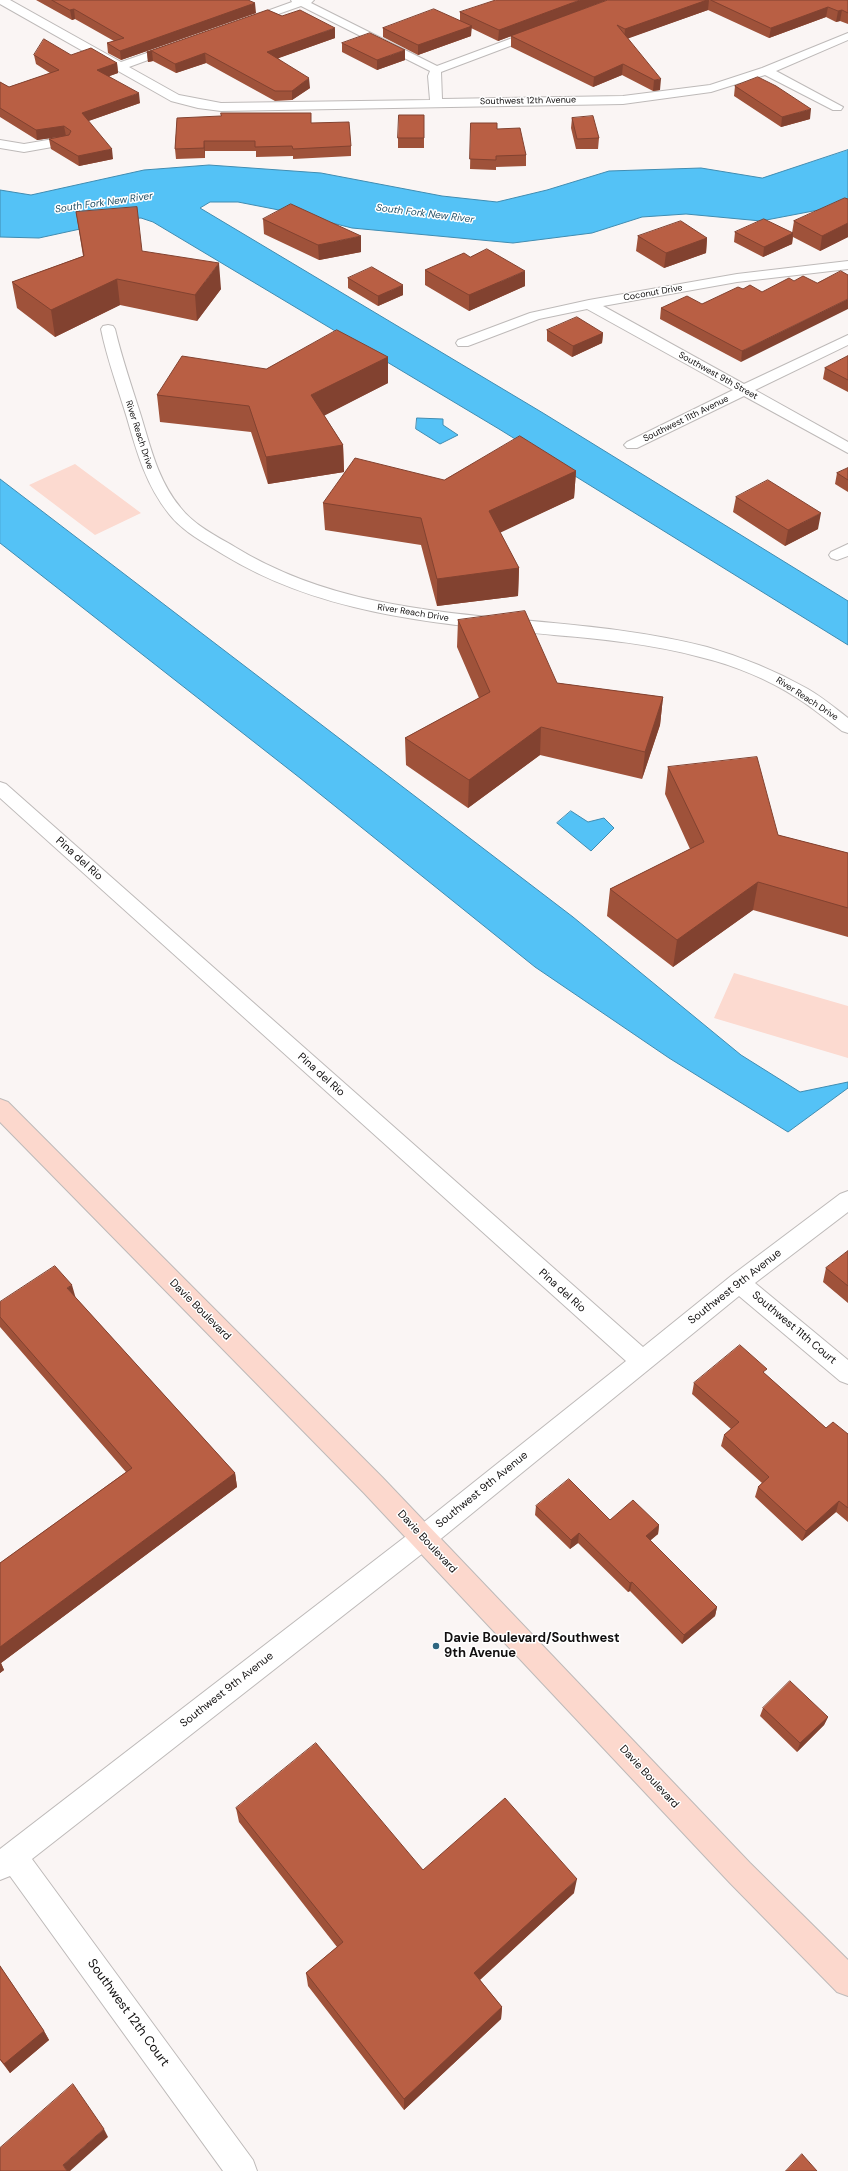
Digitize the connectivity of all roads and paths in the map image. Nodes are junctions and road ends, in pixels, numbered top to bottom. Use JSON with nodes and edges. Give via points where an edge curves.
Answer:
{"nodes":[{"id":1,"x":2,"y":0,"type":"edge"},
{"id":2,"x":302,"y":1,"type":"edge"},
{"id":3,"x":234,"y":26,"type":"edge"},
{"id":4,"x":547,"y":28,"type":"edge"},
{"id":5,"x":848,"y":36,"type":"edge"},
{"id":6,"x":182,"y":44,"type":"edge"},
{"id":7,"x":119,"y":67,"type":"junction"},
{"id":8,"x":436,"y":70,"type":"junction"},
{"id":9,"x":766,"y":71,"type":"junction"},
{"id":10,"x":436,"y":102,"type":"junction"},
{"id":11,"x":836,"y":107,"type":"dead end"},
{"id":12,"x":65,"y":141,"type":"edge"},
{"id":13,"x":0,"y":144,"type":"edge"},
{"id":14,"x":848,"y":266,"type":"edge"},
{"id":15,"x":589,"y":304,"type":"junction"},
{"id":16,"x":108,"y":329,"type":"dead end"},
{"id":17,"x":848,"y":339,"type":"edge"},
{"id":18,"x":463,"y":343,"type":"dead end"},
{"id":19,"x":746,"y":391,"type":"junction"},
{"id":20,"x":632,"y":446,"type":"dead end"},
{"id":21,"x":848,"y":448,"type":"edge"},
{"id":22,"x":848,"y":727,"type":"edge"},
{"id":23,"x":0,"y":788,"type":"edge"},
{"id":24,"x":0,"y":1108,"type":"edge"},
{"id":25,"x":848,"y":1200,"type":"edge"},
{"id":26,"x":739,"y":1283,"type":"junction"},
{"id":27,"x":642,"y":1361,"type":"junction"},
{"id":28,"x":848,"y":1374,"type":"edge"},
{"id":29,"x":423,"y":1538,"type":"junction"},
{"id":30,"x":7,"y":1861,"type":"edge"},
{"id":31,"x":848,"y":1981,"type":"edge"},
{"id":32,"x":242,"y":2171,"type":"edge"}],
"edges":[{"from":1,"to":7,"type":"street"},
{"from":2,"to":3,"type":"street"},
{"from":2,"to":8,"type":"street"},
{"from":4,"to":8,"type":"street"},
{"from":5,"to":9,"type":"street","name":"Southwest 12th Avenue"},
{"from":6,"to":7,"type":"street"},
{"from":7,"to":10,"type":"street","name":"Southwest 12th Avenue","via":[[175,98],[222,107]]},
{"from":8,"to":10,"type":"street"},
{"from":9,"to":10,"type":"street","name":"Southwest 12th Avenue","via":[[711,88],[623,100]]},
{"from":9,"to":11,"type":"street"},
{"from":12,"to":13,"type":"street","via":[[24,148]]},
{"from":14,"to":15,"type":"street","name":"Coconut Drive","via":[[737,278]]},
{"from":15,"to":18,"type":"street","name":"Coconut Drive","via":[[535,316]]},
{"from":15,"to":19,"type":"street","name":"Southwest 9th Street"},
{"from":16,"to":22,"type":"street","name":"River Reach Drive","via":[[112,351],[152,476],[182,519],[238,557],[294,585],[365,605],[434,617],[621,635],[686,646],[738,662],[784,682]]},
{"from":17,"to":19,"type":"street","name":"Southwest 11th Avenue"},
{"from":19,"to":20,"type":"street","name":"Southwest 11th Avenue"},
{"from":19,"to":21,"type":"street","name":"Southwest 9th Street"},
{"from":23,"to":27,"type":"street","name":"Pina del Rio"},
{"from":24,"to":29,"type":"main road","name":"Davie Boulevard"},
{"from":25,"to":26,"type":"street","name":"Southwest 9th Avenue"},
{"from":26,"to":27,"type":"street","name":"Southwest 9th Avenue"},
{"from":26,"to":28,"type":"street","name":"Southwest 11th Court"},
{"from":27,"to":29,"type":"street","name":"Southwest 9th Avenue"},
{"from":29,"to":30,"type":"street","name":"Southwest 9th Avenue"},
{"from":29,"to":31,"type":"main road","name":"Davie Boulevard","via":[[740,1873]]},
{"from":30,"to":32,"type":"street","name":"Southwest 12th Court"}]}
